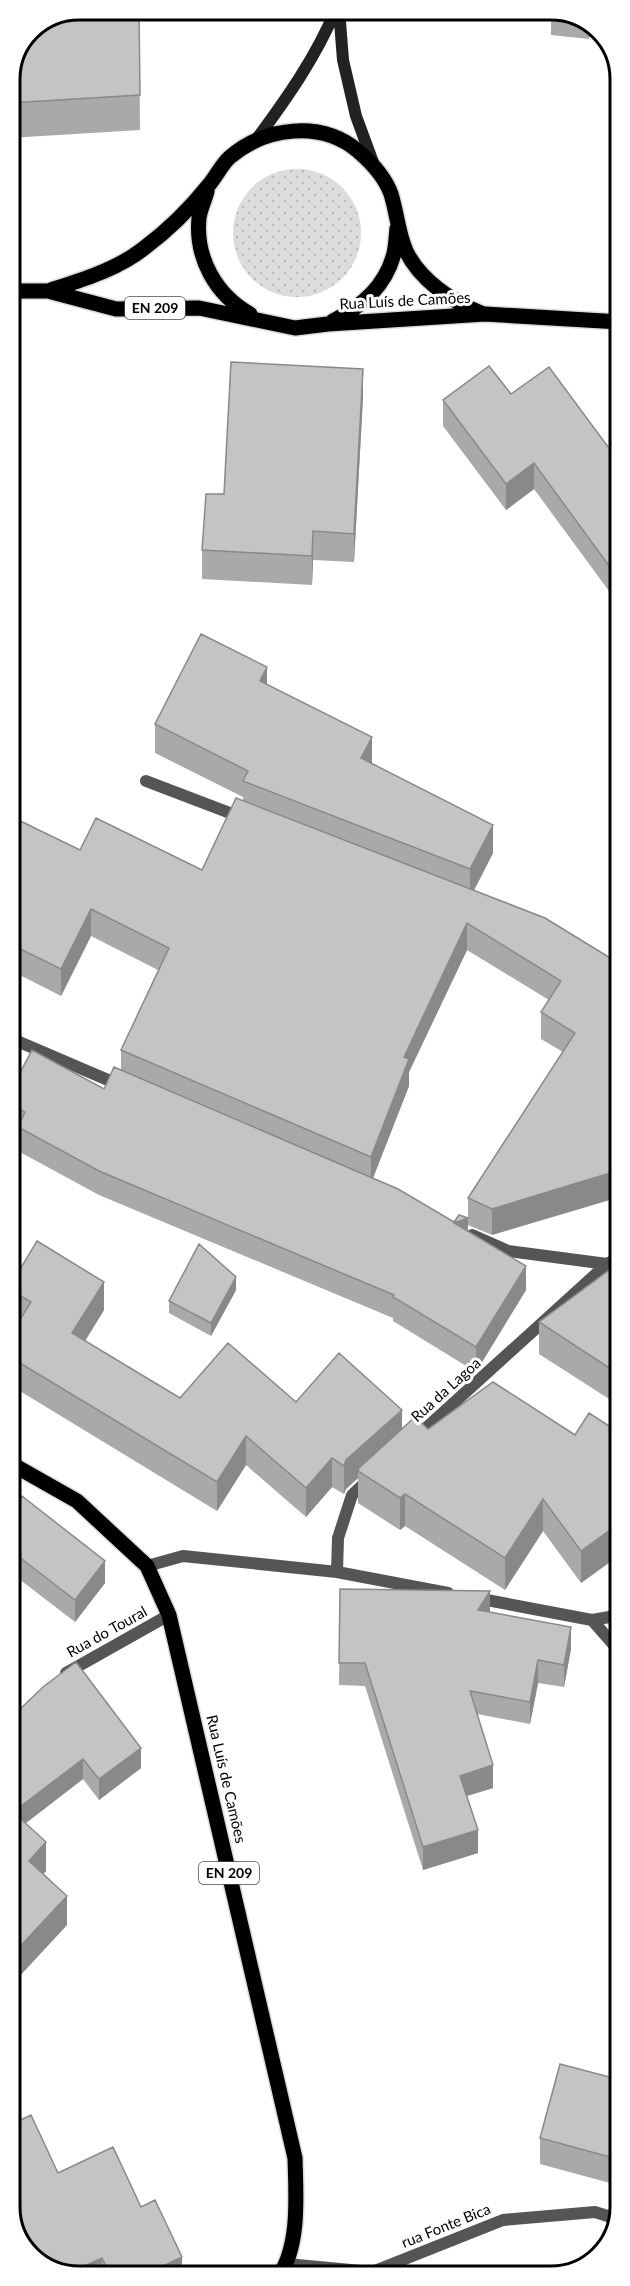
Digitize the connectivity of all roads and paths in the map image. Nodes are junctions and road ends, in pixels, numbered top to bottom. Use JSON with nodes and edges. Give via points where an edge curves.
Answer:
{"nodes":[{"id":1,"x":332,"y":20,"type":"edge"},
{"id":2,"x":338,"y":20,"type":"edge"},
{"id":3,"x":256,"y":140,"type":"junction"},
{"id":4,"x":374,"y":165,"type":"junction"},
{"id":5,"x":209,"y":186,"type":"junction"},
{"id":6,"x":397,"y":224,"type":"junction"},
{"id":7,"x":20,"y":291,"type":"edge"},
{"id":8,"x":48,"y":291,"type":"junction"},
{"id":9,"x":485,"y":314,"type":"junction"},
{"id":10,"x":610,"y":321,"type":"edge"},
{"id":11,"x":263,"y":322,"type":"junction"},
{"id":12,"x":328,"y":324,"type":"junction"},
{"id":13,"x":146,"y":781,"type":"dead end"},
{"id":14,"x":255,"y":823,"type":"edge"},
{"id":15,"x":20,"y":1042,"type":"edge"},
{"id":16,"x":129,"y":1089,"type":"edge"},
{"id":17,"x":465,"y":1233,"type":"edge"},
{"id":18,"x":610,"y":1262,"type":"edge"},
{"id":19,"x":607,"y":1264,"type":"junction"},
{"id":20,"x":405,"y":1447,"type":"edge"},
{"id":21,"x":20,"y":1469,"type":"edge"},
{"id":22,"x":378,"y":1471,"type":"edge"},
{"id":23,"x":147,"y":1566,"type":"junction"},
{"id":24,"x":337,"y":1572,"type":"junction"},
{"id":25,"x":169,"y":1615,"type":"junction"},
{"id":26,"x":610,"y":1617,"type":"edge"},
{"id":27,"x":591,"y":1620,"type":"junction"},
{"id":28,"x":610,"y":1641,"type":"edge"},
{"id":29,"x":61,"y":1678,"type":"edge"},
{"id":30,"x":609,"y":2217,"type":"edge"},
{"id":31,"x":284,"y":2266,"type":"edge"},
{"id":32,"x":387,"y":2266,"type":"edge"}],
"edges":[{"from":1,"to":3,"type":"street","via":[[292,92]]},
{"from":2,"to":4,"type":"street","via":[[356,116]]},
{"from":3,"to":4,"type":"main road","name":"Rua Luís de Camões","number":"EN 209","via":[[286,130],[319,132],[350,144]]},
{"from":3,"to":5,"type":"main road","name":"Rua Luís de Camões","number":"EN 209","via":[[228,158]]},
{"from":4,"to":6,"type":"main road","name":"Rua Luís de Camões","number":"EN 209","via":[[390,192]]},
{"from":5,"to":8,"type":"main road","name":"Rua Luís de Camões","number":"EN 209","via":[[173,225],[141,251],[102,273]]},
{"from":5,"to":11,"type":"main road","name":"Rua Luís de Camões","number":"EN 209","via":[[199,217],[201,250],[213,281],[234,306]]},
{"from":6,"to":9,"type":"main road","name":"Rua Luís de Camões","number":"EN 209","via":[[419,272],[458,302]]},
{"from":6,"to":12,"type":"main road","name":"Rua Luís de Camões","number":"EN 209","via":[[394,256],[380,286],[356,309]]},
{"from":7,"to":8,"type":"main road","name":"Rua Luís de Camões","number":"EN 209"},
{"from":8,"to":11,"type":"main road","name":"Rua Luís de Camões","number":"EN 209","via":[[116,309],[199,308]]},
{"from":9,"to":10,"type":"main road","name":"Rua Luís de Camões","number":"EN 209"},
{"from":9,"to":12,"type":"main road","name":"Rua Luís de Camões"},
{"from":11,"to":12,"type":"main road","name":"Rua Luís de Camões","number":"EN 209","via":[[295,328]]},
{"from":13,"to":14,"type":"street"},
{"from":15,"to":16,"type":"street"},
{"from":17,"to":19,"type":"street","via":[[508,1251]]},
{"from":18,"to":19,"type":"street","name":"Rua da Lagoa"},
{"from":19,"to":20,"type":"street","name":"Rua da Lagoa"},
{"from":21,"to":23,"type":"main road","name":"Rua Luís de Camões","number":"EN 209","via":[[77,1501]]},
{"from":22,"to":24,"type":"street","via":[[352,1495],[338,1538]]},
{"from":23,"to":24,"type":"street","via":[[183,1556]]},
{"from":23,"to":25,"type":"main road","name":"Rua Luís de Camões","number":"EN 209"},
{"from":24,"to":27,"type":"street"},
{"from":25,"to":29,"type":"street","name":"Rua do Toural"},
{"from":25,"to":31,"type":"main road","name":"Rua Luís de Camões","number":"EN 209","via":[[295,2158],[297,2210]]},
{"from":26,"to":27,"type":"street"},
{"from":27,"to":28,"type":"street"},
{"from":30,"to":32,"type":"street","name":"rua Fonte Bica","via":[[595,2212],[503,2220]]}]}
